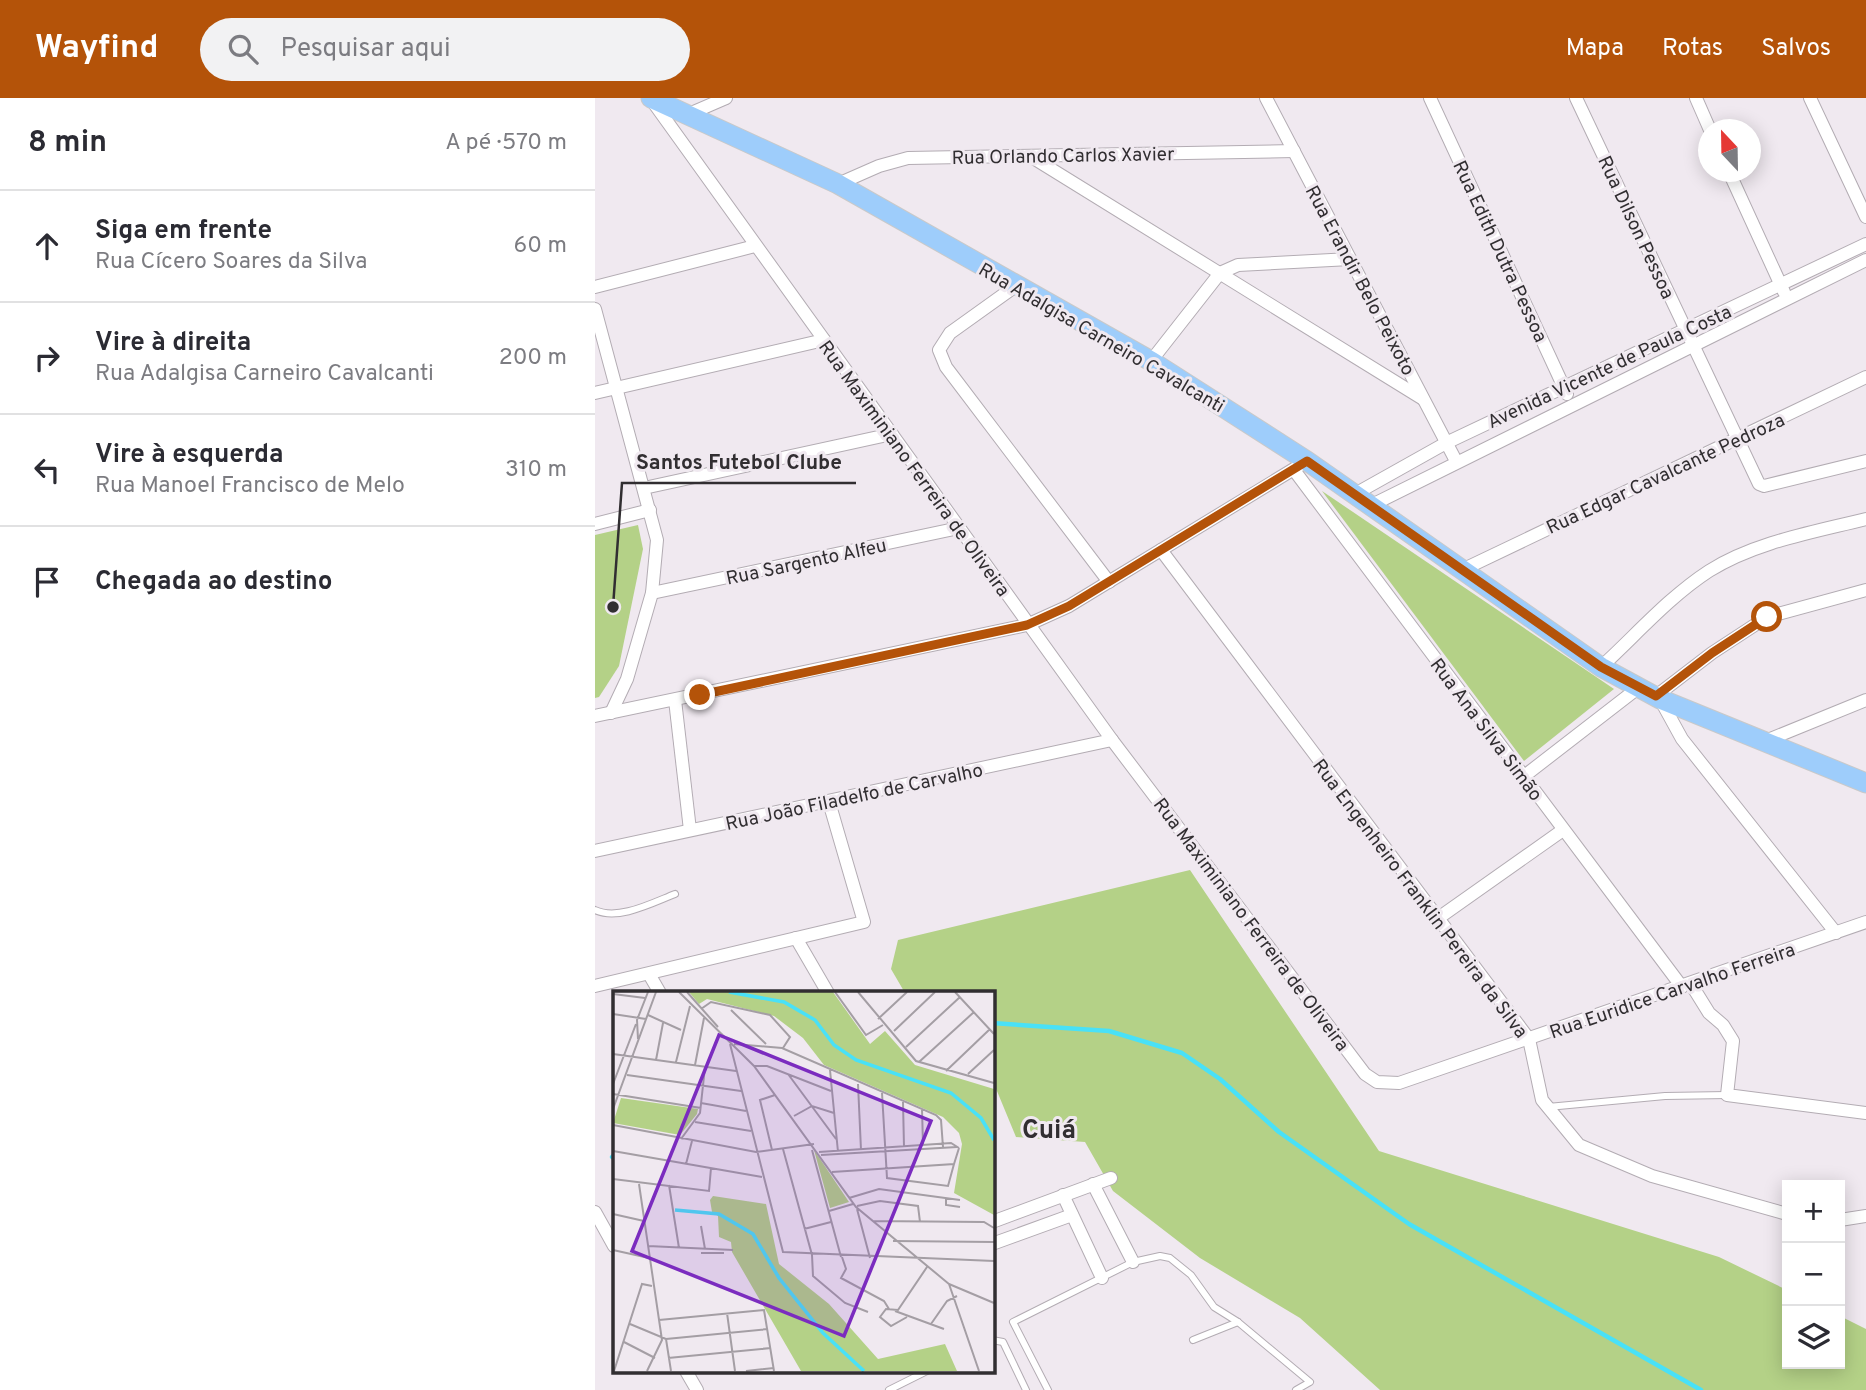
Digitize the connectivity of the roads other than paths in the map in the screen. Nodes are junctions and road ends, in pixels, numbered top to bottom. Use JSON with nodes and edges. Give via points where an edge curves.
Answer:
{"nodes":[{"id":1,"x":651,"y":98,"type":"edge"},
{"id":2,"x":726,"y":98,"type":"edge"},
{"id":3,"x":1266,"y":98,"type":"edge"},
{"id":4,"x":1430,"y":98,"type":"edge"},
{"id":5,"x":1576,"y":98,"type":"edge"},
{"id":6,"x":1696,"y":98,"type":"edge"},
{"id":7,"x":1810,"y":98,"type":"edge"},
{"id":8,"x":689,"y":114,"type":"junction"},
{"id":9,"x":1705,"y":119,"type":"edge"},
{"id":10,"x":1294,"y":152,"type":"junction"},
{"id":11,"x":1030,"y":156,"type":"junction"},
{"id":12,"x":1734,"y":182,"type":"edge"},
{"id":13,"x":838,"y":184,"type":"junction"},
{"id":14,"x":1866,"y":217,"type":"edge"},
{"id":15,"x":1866,"y":244,"type":"edge"},
{"id":16,"x":755,"y":246,"type":"junction"},
{"id":17,"x":1350,"y":260,"type":"junction"},
{"id":18,"x":1866,"y":260,"type":"edge"},
{"id":19,"x":1220,"y":274,"type":"junction"},
{"id":20,"x":1017,"y":285,"type":"junction"},
{"id":21,"x":1780,"y":285,"type":"junction"},
{"id":22,"x":595,"y":287,"type":"edge"},
{"id":23,"x":1787,"y":299,"type":"junction"},
{"id":24,"x":595,"y":309,"type":"edge"},
{"id":25,"x":1685,"y":331,"type":"junction"},
{"id":26,"x":824,"y":340,"type":"junction"},
{"id":27,"x":1692,"y":345,"type":"junction"},
{"id":28,"x":1151,"y":361,"type":"junction"},
{"id":29,"x":1866,"y":377,"type":"edge"},
{"id":30,"x":616,"y":387,"type":"junction"},
{"id":31,"x":1563,"y":388,"type":"junction"},
{"id":32,"x":595,"y":393,"type":"edge"},
{"id":33,"x":1423,"y":399,"type":"junction"},
{"id":34,"x":1572,"y":404,"type":"junction"},
{"id":35,"x":892,"y":434,"type":"junction"},
{"id":36,"x":1738,"y":440,"type":"junction"},
{"id":37,"x":1446,"y":443,"type":"junction"},
{"id":38,"x":1456,"y":461,"type":"junction"},
{"id":39,"x":1866,"y":461,"type":"edge"},
{"id":40,"x":1301,"y":466,"type":"junction"},
{"id":41,"x":644,"y":488,"type":"junction"},
{"id":42,"x":1355,"y":494,"type":"junction"},
{"id":43,"x":1372,"y":505,"type":"junction"},
{"id":44,"x":650,"y":510,"type":"junction"},
{"id":45,"x":1866,"y":519,"type":"edge"},
{"id":46,"x":595,"y":524,"type":"edge"},
{"id":47,"x":959,"y":528,"type":"junction"},
{"id":48,"x":1161,"y":550,"type":"junction"},
{"id":49,"x":1464,"y":569,"type":"junction"},
{"id":50,"x":1109,"y":582,"type":"junction"},
{"id":51,"x":1866,"y":590,"type":"edge"},
{"id":52,"x":652,"y":593,"type":"junction"},
{"id":53,"x":1027,"y":625,"type":"junction"},
{"id":54,"x":1601,"y":667,"type":"junction"},
{"id":55,"x":1638,"y":688,"type":"junction"},
{"id":56,"x":1658,"y":698,"type":"junction"},
{"id":57,"x":674,"y":700,"type":"junction"},
{"id":58,"x":1866,"y":700,"type":"edge"},
{"id":59,"x":611,"y":713,"type":"junction"},
{"id":60,"x":595,"y":716,"type":"edge"},
{"id":61,"x":1112,"y":740,"type":"junction"},
{"id":62,"x":1763,"y":741,"type":"junction"},
{"id":63,"x":1523,"y":777,"type":"junction"},
{"id":64,"x":1866,"y":783,"type":"edge"},
{"id":65,"x":829,"y":802,"type":"junction"},
{"id":66,"x":690,"y":830,"type":"junction"},
{"id":67,"x":1563,"y":830,"type":"junction"},
{"id":68,"x":595,"y":850,"type":"edge"},
{"id":69,"x":675,"y":894,"type":"dead end"},
{"id":70,"x":595,"y":910,"type":"edge"},
{"id":71,"x":1437,"y":919,"type":"junction"},
{"id":72,"x":1866,"y":922,"type":"edge"},
{"id":73,"x":1836,"y":933,"type":"junction"},
{"id":74,"x":796,"y":938,"type":"junction"},
{"id":75,"x":649,"y":974,"type":"junction"},
{"id":76,"x":1686,"y":985,"type":"junction"},
{"id":77,"x":595,"y":986,"type":"edge"},
{"id":78,"x":659,"y":991,"type":"edge"},
{"id":79,"x":827,"y":991,"type":"edge"},
{"id":80,"x":1529,"y":1039,"type":"junction"},
{"id":81,"x":1399,"y":1083,"type":"joint"},
{"id":82,"x":1727,"y":1095,"type":"junction"},
{"id":83,"x":1546,"y":1108,"type":"junction"},
{"id":84,"x":1866,"y":1114,"type":"edge"},
{"id":85,"x":1111,"y":1178,"type":"dead end"},
{"id":86,"x":1093,"y":1184,"type":"junction"},
{"id":87,"x":1063,"y":1195,"type":"junction"},
{"id":88,"x":595,"y":1212,"type":"edge"},
{"id":89,"x":1782,"y":1213,"type":"edge"},
{"id":90,"x":1072,"y":1215,"type":"junction"},
{"id":91,"x":1866,"y":1216,"type":"edge"},
{"id":92,"x":1845,"y":1219,"type":"edge"},
{"id":93,"x":994,"y":1221,"type":"edge"},
{"id":94,"x":994,"y":1243,"type":"edge"},
{"id":95,"x":613,"y":1244,"type":"edge"},
{"id":96,"x":1133,"y":1262,"type":"junction"},
{"id":97,"x":1102,"y":1278,"type":"junction"},
{"id":98,"x":1238,"y":1322,"type":"junction"},
{"id":99,"x":994,"y":1340,"type":"edge"},
{"id":100,"x":1193,"y":1340,"type":"dead end"},
{"id":101,"x":687,"y":1372,"type":"edge"},
{"id":102,"x":925,"y":1372,"type":"edge"},
{"id":103,"x":697,"y":1390,"type":"edge"},
{"id":104,"x":889,"y":1390,"type":"edge"},
{"id":105,"x":1027,"y":1390,"type":"edge"},
{"id":106,"x":1048,"y":1390,"type":"edge"},
{"id":107,"x":1296,"y":1390,"type":"edge"}],
"edges":[{"from":1,"to":8,"type":"main road","name":"Rua Adalgisa Carneiro Cavalcanti"},
{"from":1,"to":16,"type":"street","name":"Rua Maximiniano Ferreira de Oliveira"},
{"from":2,"to":8,"type":"street"},
{"from":3,"to":10,"type":"street","name":"Rua Erandir Belo Peixoto"},
{"from":4,"to":31,"type":"street","name":"Rua Edith Dutra Pessoa"},
{"from":5,"to":25,"type":"street","name":"Rua Dilson Pessoa"},
{"from":6,"to":9,"type":"street"},
{"from":7,"to":14,"type":"street"},
{"from":8,"to":13,"type":"main road","name":"Rua Adalgisa Carneiro Cavalcanti"},
{"from":10,"to":11,"type":"street","name":"Rua Orlando Carlos Xavier"},
{"from":10,"to":17,"type":"street","name":"Rua Erandir Belo Peixoto"},
{"from":11,"to":13,"type":"street","name":"Rua Orlando Carlos Xavier","via":[[908,158]]},
{"from":11,"to":19,"type":"street"},
{"from":12,"to":21,"type":"street"},
{"from":13,"to":20,"type":"main road","name":"Rua Adalgisa Carneiro Cavalcanti"},
{"from":15,"to":21,"type":"street","name":"Avenida Vicente de Paula Costa"},
{"from":16,"to":22,"type":"street"},
{"from":16,"to":26,"type":"street","name":"Rua Maximiniano Ferreira de Oliveira"},
{"from":17,"to":19,"type":"street","via":[[1238,265]]},
{"from":17,"to":33,"type":"street","name":"Rua Erandir Belo Peixoto"},
{"from":18,"to":23,"type":"street","name":"Avenida Vicente de Paula Costa"},
{"from":19,"to":28,"type":"street"},
{"from":19,"to":33,"type":"street"},
{"from":20,"to":28,"type":"main road","name":"Rua Adalgisa Carneiro Cavalcanti"},
{"from":20,"to":50,"type":"street","via":[[950,333],[939,350],[946,367]]},
{"from":21,"to":23,"type":"street"},
{"from":21,"to":25,"type":"street","name":"Avenida Vicente de Paula Costa"},
{"from":23,"to":27,"type":"street","name":"Avenida Vicente de Paula Costa"},
{"from":24,"to":30,"type":"street"},
{"from":25,"to":27,"type":"street","name":"Rua Dilson Pessoa"},
{"from":25,"to":31,"type":"street","name":"Avenida Vicente de Paula Costa"},
{"from":26,"to":30,"type":"street"},
{"from":26,"to":35,"type":"street","name":"Rua Maximiniano Ferreira de Oliveira"},
{"from":27,"to":34,"type":"street","name":"Avenida Vicente de Paula Costa"},
{"from":27,"to":36,"type":"street","name":"Rua Dilson Pessoa"},
{"from":28,"to":40,"type":"main road","name":"Rua Adalgisa Carneiro Cavalcanti"},
{"from":29,"to":36,"type":"street","name":"Rua Edgar Cavalcante Pedroza"},
{"from":30,"to":32,"type":"street"},
{"from":30,"to":41,"type":"street"},
{"from":31,"to":34,"type":"street","name":"Rua Edith Dutra Pessoa"},
{"from":31,"to":37,"type":"street","name":"Avenida Vicente de Paula Costa"},
{"from":33,"to":37,"type":"street","name":"Rua Erandir Belo Peixoto"},
{"from":34,"to":38,"type":"street","name":"Avenida Vicente de Paula Costa"},
{"from":35,"to":41,"type":"street"},
{"from":35,"to":47,"type":"street","name":"Rua Maximiniano Ferreira de Oliveira"},
{"from":36,"to":39,"type":"street","name":"Rua Dilson Pessoa","via":[[1754,476],[1764,486]]},
{"from":36,"to":49,"type":"street","name":"Rua Edgar Cavalcante Pedroza"},
{"from":37,"to":38,"type":"street","name":"Rua Erandir Belo Peixoto"},
{"from":37,"to":42,"type":"street","name":"Avenida Vicente de Paula Costa"},
{"from":38,"to":43,"type":"street","name":"Avenida Vicente de Paula Costa"},
{"from":40,"to":42,"type":"main road","name":"Rua Adalgisa Carneiro Cavalcanti"},
{"from":40,"to":48,"type":"street"},
{"from":40,"to":63,"type":"street","name":"Rua Ana Silva Simão"},
{"from":41,"to":44,"type":"street"},
{"from":42,"to":43,"type":"main road","name":"Rua Adalgisa Carneiro Cavalcanti"},
{"from":43,"to":49,"type":"main road","name":"Rua Adalgisa Carneiro Cavalcanti"},
{"from":44,"to":46,"type":"street"},
{"from":44,"to":52,"type":"street","via":[[657,540]]},
{"from":45,"to":54,"type":"street","via":[[1783,541],[1710,570]]},
{"from":47,"to":52,"type":"street","name":"Rua Sargento Alfeu"},
{"from":47,"to":53,"type":"street","name":"Rua Maximiniano Ferreira de Oliveira"},
{"from":48,"to":50,"type":"street"},
{"from":48,"to":71,"type":"street","name":"Rua Engenheiro Franklin Pereira da Silva"},
{"from":49,"to":54,"type":"main road","name":"Rua Adalgisa Carneiro Cavalcanti"},
{"from":50,"to":53,"type":"street"},
{"from":51,"to":56,"type":"street","via":[[1767,617],[1712,653]]},
{"from":52,"to":59,"type":"street","via":[[627,679]]},
{"from":53,"to":57,"type":"street"},
{"from":53,"to":61,"type":"street","name":"Rua Maximiniano Ferreira de Oliveira"},
{"from":54,"to":55,"type":"main road","name":"Rua Adalgisa Carneiro Cavalcanti"},
{"from":55,"to":56,"type":"main road","name":"Rua Adalgisa Carneiro Cavalcanti"},
{"from":55,"to":63,"type":"street"},
{"from":56,"to":62,"type":"main road","name":"Rua Adalgisa Carneiro Cavalcanti"},
{"from":56,"to":73,"type":"street","via":[[1682,739]]},
{"from":57,"to":59,"type":"street"},
{"from":57,"to":66,"type":"street"},
{"from":58,"to":62,"type":"street"},
{"from":59,"to":60,"type":"street"},
{"from":61,"to":65,"type":"street","name":"Rua João Filadelfo de Carvalho"},
{"from":61,"to":81,"type":"street","name":"Rua Maximiniano Ferreira de Oliveira","via":[[1365,1074],[1377,1082]]},
{"from":62,"to":64,"type":"main road","name":"Rua Adalgisa Carneiro Cavalcanti"},
{"from":63,"to":67,"type":"street","name":"Rua Ana Silva Simão"},
{"from":65,"to":66,"type":"street","name":"Rua João Filadelfo de Carvalho"},
{"from":65,"to":74,"type":"street","via":[[864,922]]},
{"from":66,"to":68,"type":"street","name":"Rua João Filadelfo de Carvalho"},
{"from":67,"to":71,"type":"street"},
{"from":67,"to":76,"type":"street","name":"Rua Ana Silva Simão"},
{"from":69,"to":70,"type":"lane","via":[[621,912],[605,915]]},
{"from":71,"to":80,"type":"street","name":"Rua Engenheiro Franklin Pereira da Silva"},
{"from":72,"to":73,"type":"street","name":"Rua Euridice Carvalho Ferreira"},
{"from":73,"to":76,"type":"street","name":"Rua Euridice Carvalho Ferreira"},
{"from":74,"to":75,"type":"street"},
{"from":74,"to":79,"type":"street"},
{"from":75,"to":77,"type":"street"},
{"from":75,"to":78,"type":"street"},
{"from":76,"to":80,"type":"street","name":"Rua Euridice Carvalho Ferreira"},
{"from":76,"to":82,"type":"street","name":"Rua Ana Silva Simão","via":[[1733,1041]]},
{"from":80,"to":81,"type":"street","name":"Rua Euridice Carvalho Ferreira"},
{"from":80,"to":83,"type":"street","name":"Rua Engenheiro Franklin Pereira da Silva"},
{"from":82,"to":83,"type":"lane"},
{"from":82,"to":84,"type":"street"},
{"from":83,"to":89,"type":"street","name":"Rua Engenheiro Franklin Pereira da Silva","via":[[1579,1145],[1652,1176]]},
{"from":85,"to":86,"type":"street"},
{"from":86,"to":87,"type":"street"},
{"from":86,"to":96,"type":"street"},
{"from":87,"to":90,"type":"street"},
{"from":87,"to":93,"type":"street"},
{"from":88,"to":95,"type":"street"},
{"from":90,"to":94,"type":"street"},
{"from":90,"to":97,"type":"street"},
{"from":91,"to":92,"type":"street"},
{"from":96,"to":97,"type":"lane"},
{"from":96,"to":98,"type":"lane","via":[[1170,1258],[1191,1275],[1214,1307]]},
{"from":97,"to":106,"type":"lane","via":[[1013,1321]]},
{"from":98,"to":100,"type":"lane"},
{"from":98,"to":107,"type":"lane","via":[[1310,1382]]},
{"from":99,"to":105,"type":"lane","via":[[1003,1342]]},
{"from":101,"to":103,"type":"street"},
{"from":102,"to":104,"type":"lane"}]}
